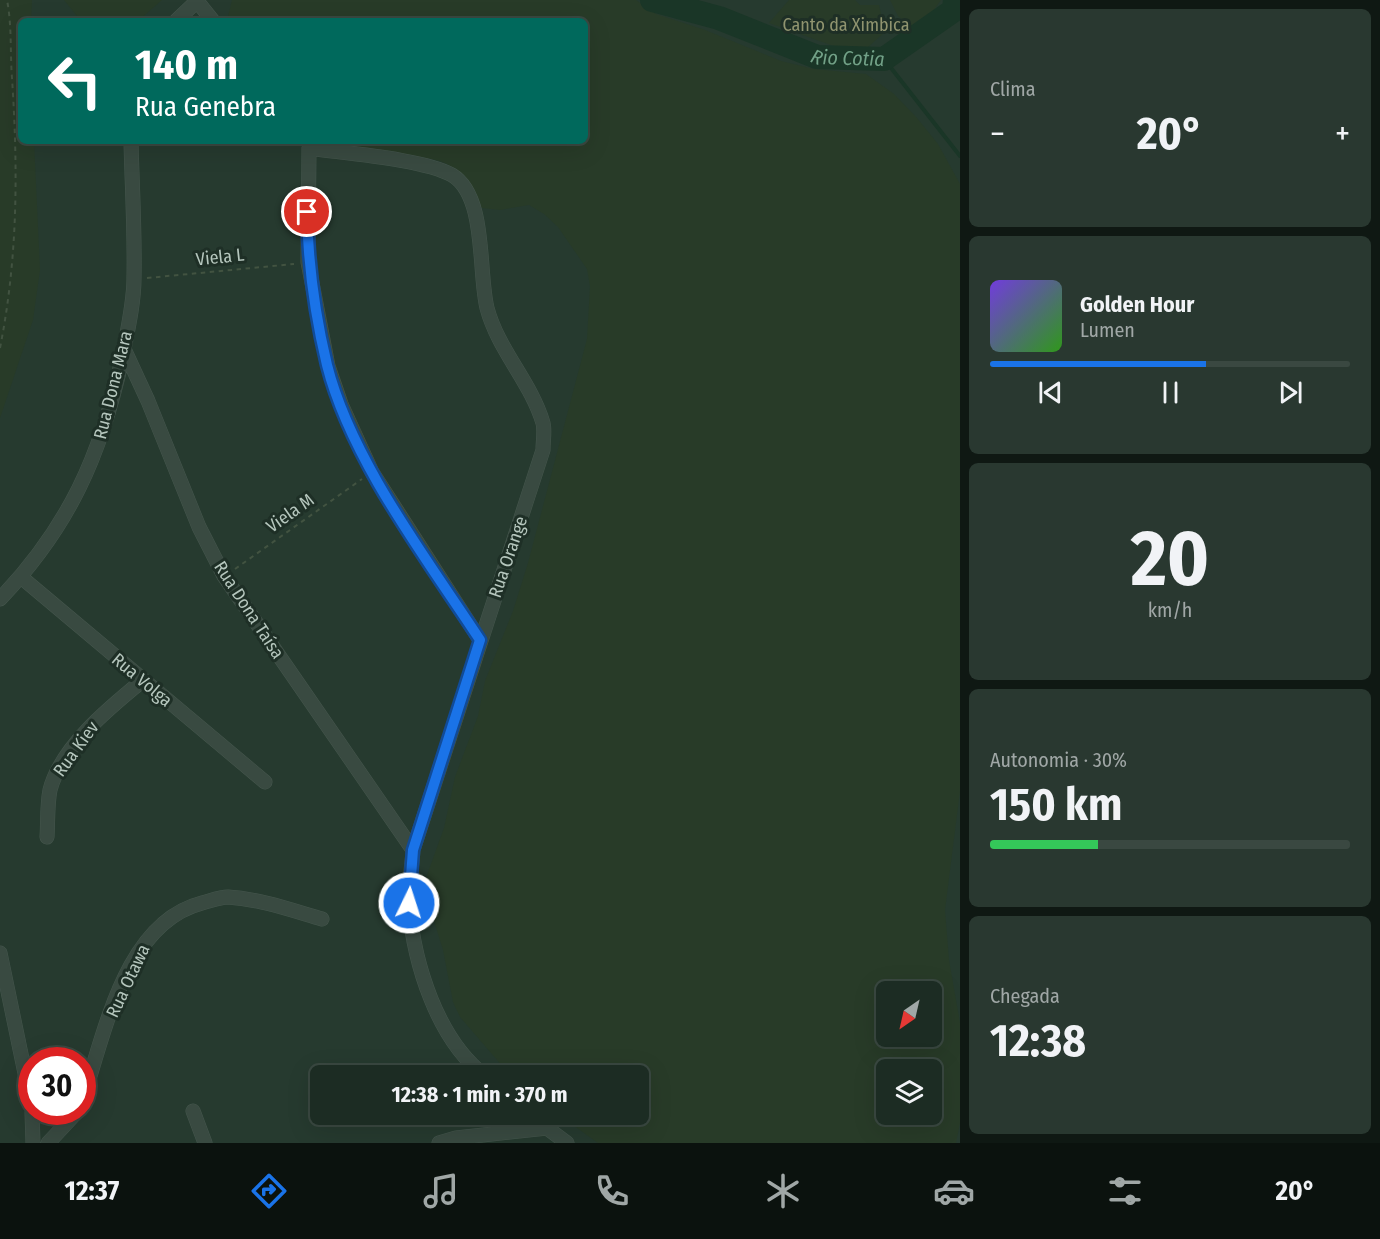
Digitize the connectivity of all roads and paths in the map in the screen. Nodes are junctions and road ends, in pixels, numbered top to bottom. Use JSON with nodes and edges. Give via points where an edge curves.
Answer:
{"nodes":[{"id":1,"x":8,"y":0,"type":"edge"},
{"id":2,"x":198,"y":1,"type":"edge"},
{"id":3,"x":179,"y":18,"type":"edge"},
{"id":4,"x":211,"y":18,"type":"edge"},
{"id":5,"x":131,"y":144,"type":"edge"},
{"id":6,"x":306,"y":145,"type":"edge"},
{"id":7,"x":308,"y":262,"type":"junction"},
{"id":8,"x":134,"y":280,"type":"junction"},
{"id":9,"x":0,"y":348,"type":"edge"},
{"id":10,"x":124,"y":349,"type":"junction"},
{"id":11,"x":372,"y":472,"type":"junction"},
{"id":12,"x":224,"y":576,"type":"junction"},
{"id":13,"x":21,"y":577,"type":"junction"},
{"id":14,"x":0,"y":599,"type":"edge"},
{"id":15,"x":480,"y":640,"type":"junction"},
{"id":16,"x":142,"y":681,"type":"junction"},
{"id":17,"x":265,"y":782,"type":"dead end"},
{"id":18,"x":47,"y":837,"type":"dead end"},
{"id":19,"x":413,"y":850,"type":"junction"},
{"id":20,"x":321,"y":919,"type":"dead end"},
{"id":21,"x":0,"y":953,"type":"edge"},
{"id":22,"x":19,"y":1047,"type":"edge"},
{"id":23,"x":96,"y":1059,"type":"edge"},
{"id":24,"x":473,"y":1065,"type":"edge"},
{"id":25,"x":193,"y":1111,"type":"dead end"},
{"id":26,"x":32,"y":1125,"type":"edge"},
{"id":27,"x":65,"y":1125,"type":"edge"},
{"id":28,"x":507,"y":1125,"type":"edge"},
{"id":29,"x":544,"y":1125,"type":"edge"},
{"id":30,"x":547,"y":1128,"type":"junction"},
{"id":31,"x":507,"y":1131,"type":"junction"},
{"id":32,"x":33,"y":1143,"type":"edge"},
{"id":33,"x":48,"y":1143,"type":"edge"},
{"id":34,"x":205,"y":1143,"type":"edge"},
{"id":35,"x":438,"y":1143,"type":"edge"},
{"id":36,"x":567,"y":1143,"type":"edge"}],
"edges":[{"from":1,"to":9,"type":"path","via":[[18,195],[9,303]]},
{"from":2,"to":3,"type":"street"},
{"from":2,"to":4,"type":"street"},
{"from":5,"to":8,"type":"street","name":"Rua Dona Mara"},
{"from":6,"to":7,"type":"street"},
{"from":6,"to":15,"type":"street","name":"Rua Orange","via":[[423,166],[454,176],[468,194],[477,217],[487,307],[495,332],[544,424],[543,450]]},
{"from":7,"to":8,"type":"path","name":"Viela L"},
{"from":7,"to":11,"type":"street","via":[[328,366]]},
{"from":8,"to":10,"type":"street","name":"Rua Dona Mara"},
{"from":10,"to":12,"type":"street","name":"Rua Dona Taísa"},
{"from":10,"to":13,"type":"street","name":"Rua Dona Mara","via":[[97,450],[75,501]]},
{"from":11,"to":12,"type":"path","name":"Viela M"},
{"from":11,"to":15,"type":"street"},
{"from":12,"to":19,"type":"street","name":"Rua Dona Taísa"},
{"from":13,"to":14,"type":"street","name":"Rua Dona Mara"},
{"from":13,"to":16,"type":"street","name":"Rua Volga"},
{"from":15,"to":19,"type":"street","name":"Rua Orange"},
{"from":16,"to":17,"type":"street","name":"Rua Volga"},
{"from":16,"to":18,"type":"street","name":"Rua Kiev","via":[[87,730],[55,775]]},
{"from":19,"to":24,"type":"street","name":"Rua Orange","via":[[409,903],[414,942],[436,1013],[452,1043]]},
{"from":20,"to":23,"type":"street","name":"Rua Otawa","via":[[257,901],[226,897],[167,918],[135,957]]},
{"from":21,"to":22,"type":"street"},
{"from":25,"to":34,"type":"street"},
{"from":26,"to":32,"type":"street"},
{"from":27,"to":33,"type":"street"},
{"from":28,"to":31,"type":"street"},
{"from":29,"to":30,"type":"street"},
{"from":30,"to":31,"type":"street"},
{"from":30,"to":36,"type":"street"},
{"from":31,"to":35,"type":"street"}]}
